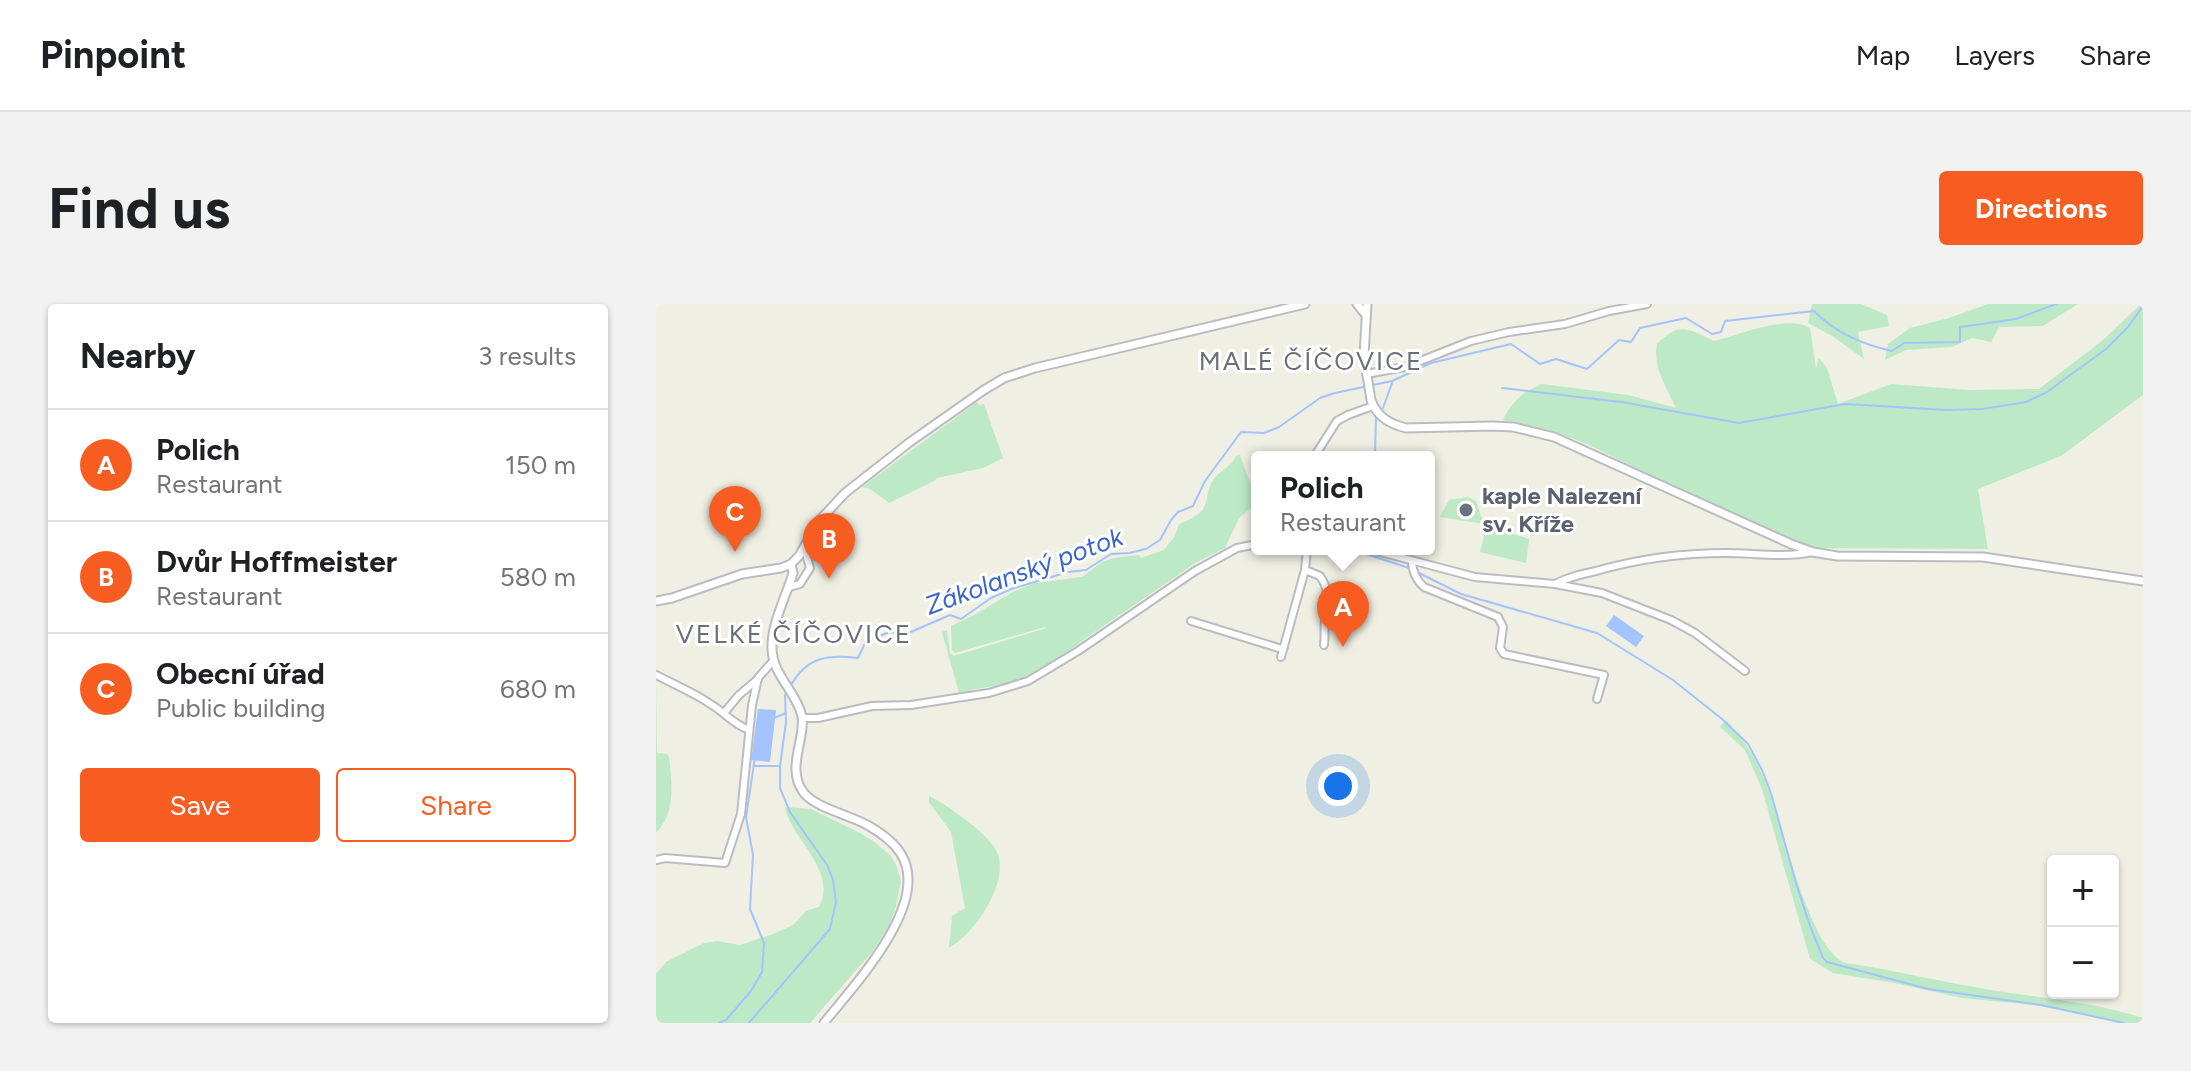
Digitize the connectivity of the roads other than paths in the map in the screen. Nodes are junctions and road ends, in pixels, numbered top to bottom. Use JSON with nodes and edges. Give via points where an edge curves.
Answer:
{"nodes":[{"id":1,"x":1305,"y":304,"type":"edge"},
{"id":2,"x":1357,"y":304,"type":"edge"},
{"id":3,"x":1367,"y":304,"type":"edge"},
{"id":4,"x":1647,"y":304,"type":"edge"},
{"id":5,"x":1366,"y":315,"type":"junction"},
{"id":6,"x":1366,"y":377,"type":"junction"},
{"id":7,"x":1372,"y":403,"type":"junction"},
{"id":8,"x":1318,"y":451,"type":"edge"},
{"id":9,"x":1251,"y":545,"type":"edge"},
{"id":10,"x":804,"y":547,"type":"junction"},
{"id":11,"x":1813,"y":552,"type":"junction"},
{"id":12,"x":1306,"y":555,"type":"edge"},
{"id":13,"x":1390,"y":555,"type":"edge"},
{"id":14,"x":1412,"y":561,"type":"junction"},
{"id":15,"x":791,"y":564,"type":"junction"},
{"id":16,"x":1305,"y":570,"type":"junction"},
{"id":17,"x":2143,"y":581,"type":"edge"},
{"id":18,"x":1555,"y":584,"type":"junction"},
{"id":19,"x":789,"y":587,"type":"junction"},
{"id":20,"x":656,"y":601,"type":"edge"},
{"id":21,"x":1191,"y":621,"type":"dead end"},
{"id":22,"x":1324,"y":645,"type":"dead end"},
{"id":23,"x":1282,"y":649,"type":"junction"},
{"id":24,"x":1281,"y":657,"type":"dead end"},
{"id":25,"x":773,"y":661,"type":"junction"},
{"id":26,"x":1745,"y":671,"type":"dead end"},
{"id":27,"x":656,"y":675,"type":"edge"},
{"id":28,"x":758,"y":678,"type":"junction"},
{"id":29,"x":1597,"y":699,"type":"dead end"},
{"id":30,"x":724,"y":713,"type":"junction"},
{"id":31,"x":802,"y":718,"type":"junction"},
{"id":32,"x":749,"y":730,"type":"junction"},
{"id":33,"x":656,"y":860,"type":"edge"},
{"id":34,"x":824,"y":1023,"type":"edge"}],
"edges":[{"from":1,"to":10,"type":"street","via":[[1004,378],[845,493]]},
{"from":2,"to":5,"type":"street"},
{"from":3,"to":5,"type":"street"},
{"from":4,"to":6,"type":"street","via":[[1471,341]]},
{"from":5,"to":6,"type":"street"},
{"from":6,"to":7,"type":"street"},
{"from":7,"to":8,"type":"street","via":[[1337,421]]},
{"from":7,"to":11,"type":"street","via":[[1383,419],[1406,428],[1513,427],[1554,437]]},
{"from":9,"to":31,"type":"street","via":[[1214,560],[1028,681],[989,693]]},
{"from":10,"to":15,"type":"street"},
{"from":10,"to":19,"type":"street","via":[[810,568],[800,584]]},
{"from":11,"to":17,"type":"street","via":[[1983,557]]},
{"from":11,"to":18,"type":"street","via":[[1683,555],[1619,564]]},
{"from":12,"to":16,"type":"street"},
{"from":13,"to":14,"type":"street"},
{"from":14,"to":18,"type":"street","via":[[1485,579]]},
{"from":14,"to":29,"type":"street","via":[[1424,587],[1498,617],[1504,654],[1604,675]]},
{"from":15,"to":19,"type":"street"},
{"from":15,"to":20,"type":"street"},
{"from":16,"to":22,"type":"street","via":[[1320,576],[1328,590]]},
{"from":16,"to":23,"type":"street"},
{"from":18,"to":26,"type":"street","via":[[1602,593],[1671,620]]},
{"from":19,"to":25,"type":"street","via":[[772,639]]},
{"from":21,"to":23,"type":"street"},
{"from":23,"to":24,"type":"street"},
{"from":25,"to":28,"type":"street"},
{"from":25,"to":31,"type":"street"},
{"from":27,"to":30,"type":"street"},
{"from":28,"to":30,"type":"street"},
{"from":28,"to":32,"type":"street"},
{"from":30,"to":32,"type":"street"},
{"from":31,"to":34,"type":"street","via":[[796,771],[802,791],[881,834],[900,852],[907,871],[907,898],[899,922]]},
{"from":32,"to":33,"type":"street","via":[[741,814],[725,863]]}]}
